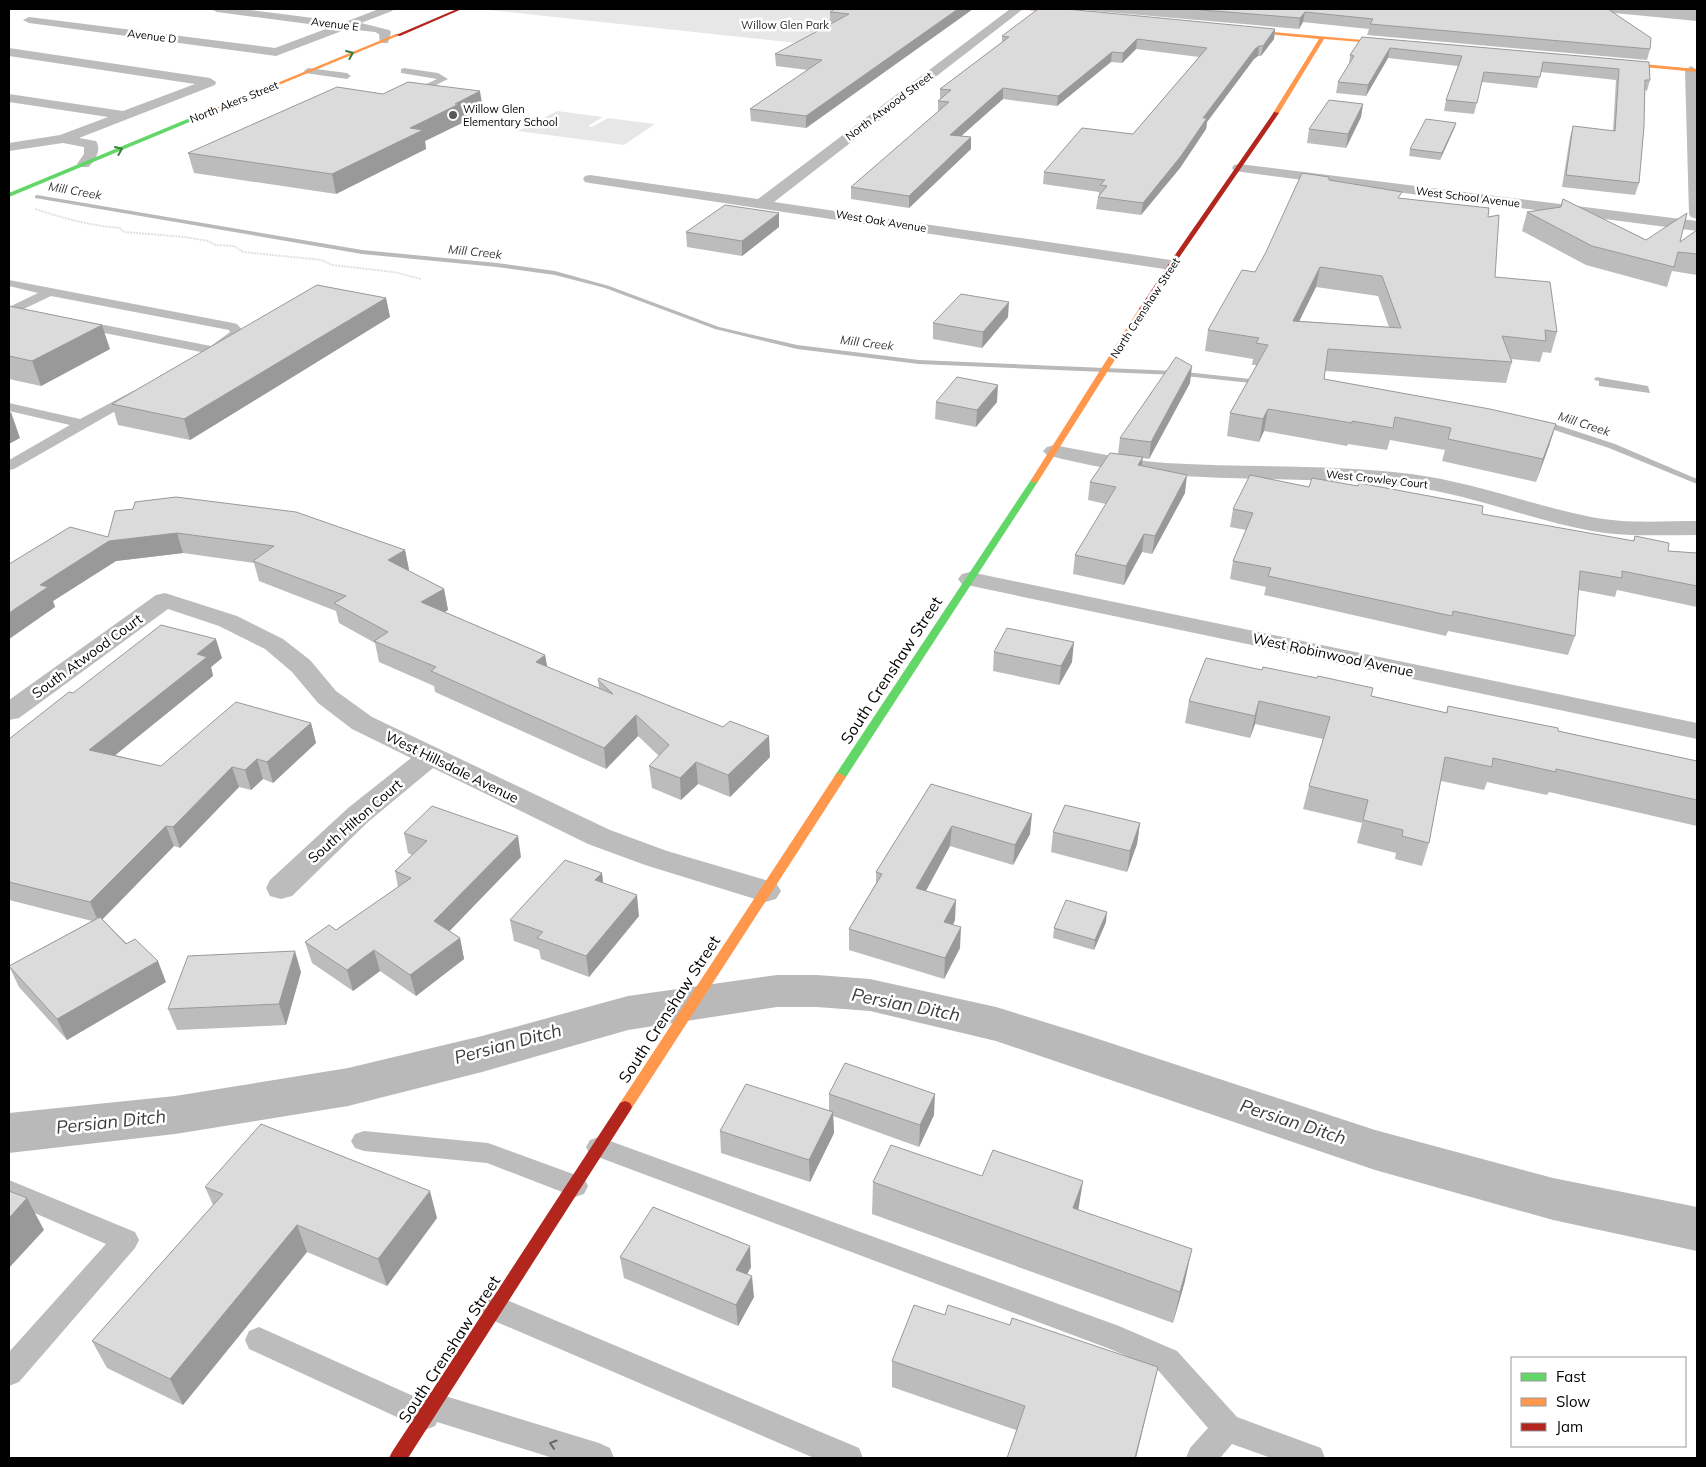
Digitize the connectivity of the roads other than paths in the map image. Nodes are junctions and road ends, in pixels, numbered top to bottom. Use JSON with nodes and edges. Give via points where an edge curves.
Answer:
{"nodes":[{"id":1,"x":217,"y":9,"type":"edge"},
{"id":2,"x":388,"y":9,"type":"edge"},
{"id":3,"x":460,"y":9,"type":"edge"},
{"id":4,"x":1017,"y":9,"type":"edge"},
{"id":5,"x":1022,"y":9,"type":"edge"},
{"id":6,"x":58,"y":11,"type":"dead end"},
{"id":7,"x":17,"y":13,"type":"dead end"},
{"id":8,"x":1080,"y":14,"type":"edge"},
{"id":9,"x":42,"y":16,"type":"junction"},
{"id":10,"x":391,"y":24,"type":"dead end"},
{"id":11,"x":346,"y":25,"type":"junction"},
{"id":12,"x":1225,"y":29,"type":"edge"},
{"id":13,"x":381,"y":34,"type":"junction"},
{"id":14,"x":359,"y":37,"type":"dead end"},
{"id":15,"x":1322,"y":38,"type":"junction"},
{"id":16,"x":1408,"y":45,"type":"edge"},
{"id":17,"x":9,"y":52,"type":"edge"},
{"id":18,"x":1602,"y":61,"type":"edge"},
{"id":19,"x":1694,"y":70,"type":"edge"},
{"id":20,"x":308,"y":71,"type":"junction"},
{"id":21,"x":404,"y":71,"type":"dead end"},
{"id":22,"x":347,"y":76,"type":"dead end"},
{"id":23,"x":416,"y":92,"type":"edge"},
{"id":24,"x":9,"y":98,"type":"edge"},
{"id":25,"x":125,"y":116,"type":"junction"},
{"id":26,"x":63,"y":139,"type":"junction"},
{"id":27,"x":97,"y":142,"type":"junction"},
{"id":28,"x":9,"y":147,"type":"edge"},
{"id":29,"x":72,"y":152,"type":"dead end"},
{"id":30,"x":84,"y":164,"type":"junction"},
{"id":31,"x":1239,"y":168,"type":"junction"},
{"id":32,"x":590,"y":179,"type":"dead end"},
{"id":33,"x":9,"y":194,"type":"edge"},
{"id":34,"x":761,"y":204,"type":"junction"},
{"id":35,"x":1697,"y":214,"type":"edge"},
{"id":36,"x":1697,"y":226,"type":"edge"},
{"id":37,"x":1171,"y":265,"type":"junction"},
{"id":38,"x":9,"y":283,"type":"edge"},
{"id":39,"x":50,"y":292,"type":"junction"},
{"id":40,"x":10,"y":311,"type":"edge"},
{"id":41,"x":31,"y":314,"type":"edge"},
{"id":42,"x":70,"y":322,"type":"edge"},
{"id":43,"x":211,"y":350,"type":"junction"},
{"id":44,"x":194,"y":359,"type":"edge"},
{"id":45,"x":146,"y":388,"type":"edge"},
{"id":46,"x":9,"y":407,"type":"edge"},
{"id":47,"x":82,"y":424,"type":"junction"},
{"id":48,"x":1054,"y":451,"type":"junction"},
{"id":49,"x":9,"y":466,"type":"edge"},
{"id":50,"x":1697,"y":528,"type":"edge"},
{"id":51,"x":970,"y":580,"type":"junction"},
{"id":52,"x":165,"y":600,"type":"joint"},
{"id":53,"x":9,"y":712,"type":"edge"},
{"id":54,"x":1697,"y":731,"type":"edge"},
{"id":55,"x":431,"y":756,"type":"junction"},
{"id":56,"x":281,"y":888,"type":"dead end"},
{"id":57,"x":765,"y":891,"type":"junction"},
{"id":58,"x":364,"y":1141,"type":"dead end"},
{"id":59,"x":599,"y":1147,"type":"junction"},
{"id":60,"x":575,"y":1186,"type":"junction"},
{"id":61,"x":9,"y":1191,"type":"edge"},
{"id":62,"x":495,"y":1308,"type":"junction"},
{"id":63,"x":259,"y":1340,"type":"dead end"},
{"id":64,"x":9,"y":1373,"type":"edge"},
{"id":65,"x":428,"y":1411,"type":"junction"},
{"id":66,"x":1227,"y":1428,"type":"junction"},
{"id":67,"x":398,"y":1458,"type":"edge"},
{"id":68,"x":599,"y":1458,"type":"edge"},
{"id":69,"x":848,"y":1458,"type":"edge"},
{"id":70,"x":1202,"y":1458,"type":"edge"},
{"id":71,"x":1310,"y":1458,"type":"edge"}],
"edges":[{"from":1,"to":11,"type":"street","name":"Avenue E"},
{"from":2,"to":11,"type":"street"},
{"from":3,"to":13,"type":"street","name":"North Akers Street"},
{"from":4,"to":34,"type":"street","name":"North Atwood Street"},
{"from":5,"to":8,"type":"street"},
{"from":6,"to":9,"type":"street"},
{"from":7,"to":9,"type":"street"},
{"from":9,"to":11,"type":"street","name":"Avenue D","via":[[29,20],[276,52]]},
{"from":10,"to":13,"type":"street","name":"North Akers Street"},
{"from":11,"to":13,"type":"street","name":"Avenue E"},
{"from":12,"to":15,"type":"street"},
{"from":13,"to":14,"type":"street","name":"North Akers Street"},
{"from":20,"to":13,"type":"street","name":"North Akers Street","one_way":true},
{"from":15,"to":16,"type":"street"},
{"from":15,"to":31,"type":"street","name":"North Crenshaw Street"},
{"from":17,"to":25,"type":"street","via":[[210,82]]},
{"from":18,"to":19,"type":"street"},
{"from":19,"to":35,"type":"street"},
{"from":20,"to":22,"type":"lane"},
{"from":30,"to":20,"type":"street","name":"North Akers Street","one_way":true},
{"from":21,"to":23,"type":"lane","via":[[444,79]]},
{"from":24,"to":25,"type":"street"},
{"from":25,"to":26,"type":"street"},
{"from":26,"to":27,"type":"street"},
{"from":26,"to":28,"type":"street"},
{"from":27,"to":29,"type":"street"},
{"from":27,"to":30,"type":"street"},
{"from":30,"to":33,"type":"street","name":"North Akers Street"},
{"from":31,"to":36,"type":"street","name":"West School Avenue"},
{"from":31,"to":37,"type":"street","name":"North Crenshaw Street"},
{"from":32,"to":34,"type":"street","name":"West Oak Avenue"},
{"from":34,"to":37,"type":"street","name":"West Oak Avenue"},
{"from":37,"to":48,"type":"street","name":"North Crenshaw Street"},
{"from":38,"to":39,"type":"lane"},
{"from":39,"to":40,"type":"lane"},
{"from":39,"to":43,"type":"lane","via":[[233,327],[237,331]]},
{"from":40,"to":41,"type":"lane"},
{"from":42,"to":43,"type":"lane"},
{"from":43,"to":44,"type":"lane"},
{"from":45,"to":47,"type":"lane"},
{"from":46,"to":47,"type":"lane"},
{"from":47,"to":49,"type":"lane"},
{"from":48,"to":50,"type":"street","name":"West Crowley Court","via":[[1165,469],[1362,475],[1414,481],[1592,524]]},
{"from":48,"to":51,"type":"street","name":"North Crenshaw Street"},
{"from":51,"to":54,"type":"street","name":"West Robinwood Avenue"},
{"from":51,"to":57,"type":"street","name":"South Crenshaw Street"},
{"from":52,"to":53,"type":"street","name":"South Atwood Court"},
{"from":52,"to":55,"type":"street","name":"West Hillsdale Avenue","via":[[228,621],[274,644],[301,666],[326,697],[362,723]]},
{"from":55,"to":56,"type":"street","name":"South Hilton Court","via":[[358,815]]},
{"from":55,"to":57,"type":"street","name":"West Hillsdale Avenue","via":[[599,837]]},
{"from":57,"to":59,"type":"street","name":"South Crenshaw Street"},
{"from":58,"to":60,"type":"lane","via":[[488,1153]]},
{"from":59,"to":60,"type":"street","name":"South Crenshaw Street"},
{"from":59,"to":66,"type":"lane","via":[[1167,1360]]},
{"from":60,"to":62,"type":"street","name":"South Crenshaw Street"},
{"from":61,"to":64,"type":"lane","via":[[126,1240]]},
{"from":62,"to":65,"type":"street","name":"South Crenshaw Street"},
{"from":62,"to":69,"type":"lane"},
{"from":63,"to":65,"type":"lane"},
{"from":65,"to":67,"type":"street","name":"South Crenshaw Street"},
{"from":68,"to":65,"type":"lane","one_way":true},
{"from":66,"to":70,"type":"lane"},
{"from":66,"to":71,"type":"lane"}]}
